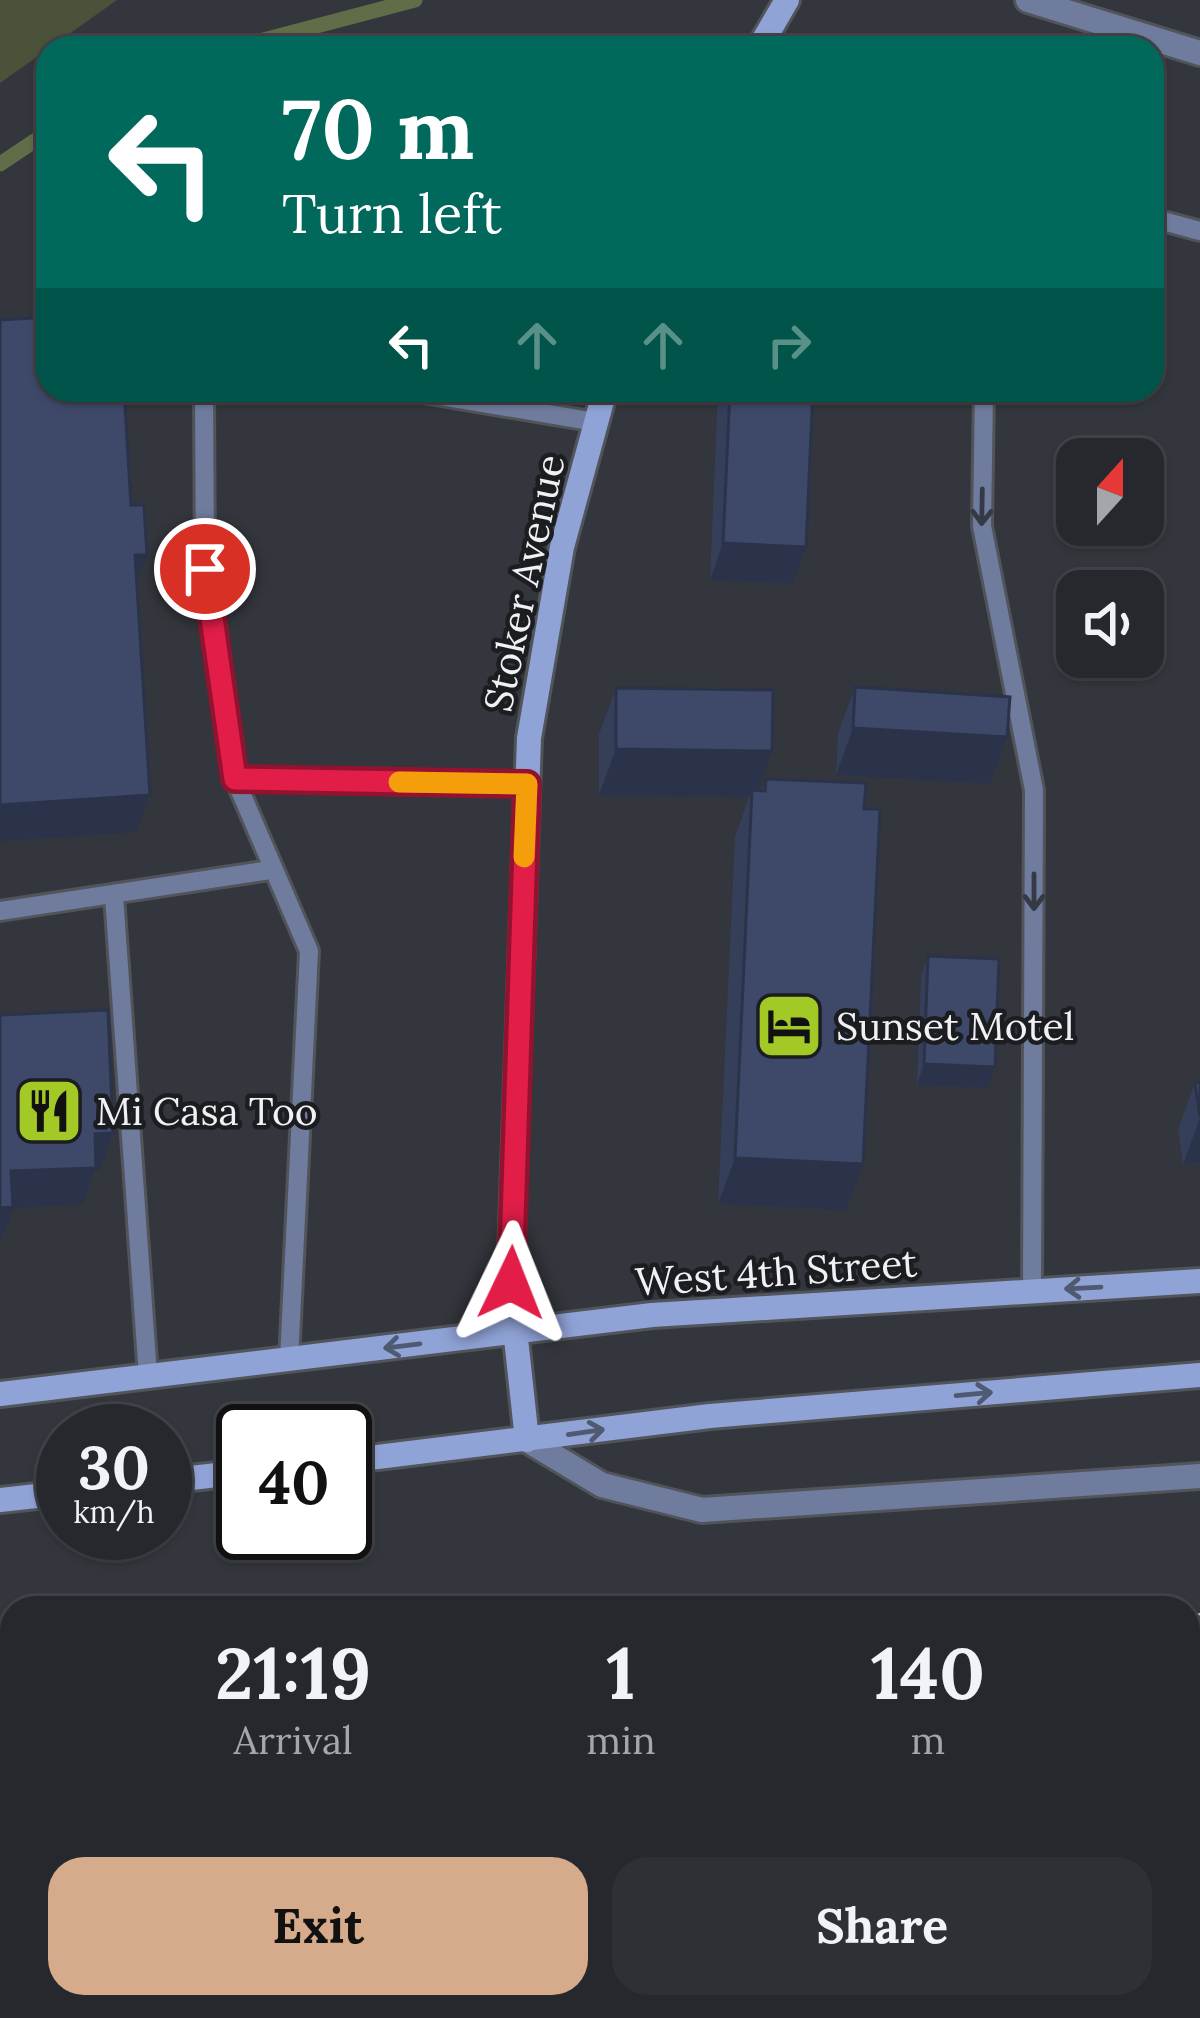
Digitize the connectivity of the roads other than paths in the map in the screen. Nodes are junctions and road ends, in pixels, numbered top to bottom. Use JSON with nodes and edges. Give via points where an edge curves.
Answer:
{"nodes":[{"id":1,"x":787,"y":0,"type":"edge"},
{"id":2,"x":1028,"y":0,"type":"edge"},
{"id":3,"x":766,"y":36,"type":"edge"},
{"id":4,"x":1145,"y":36,"type":"edge"},
{"id":5,"x":1164,"y":42,"type":"edge"},
{"id":6,"x":1200,"y":53,"type":"edge"},
{"id":7,"x":1164,"y":221,"type":"edge"},
{"id":8,"x":1200,"y":231,"type":"edge"},
{"id":9,"x":204,"y":402,"type":"edge"},
{"id":10,"x":477,"y":402,"type":"edge"},
{"id":11,"x":602,"y":402,"type":"edge"},
{"id":12,"x":984,"y":402,"type":"edge"},
{"id":13,"x":596,"y":422,"type":"junction"},
{"id":14,"x":235,"y":779,"type":"junction"},
{"id":15,"x":527,"y":784,"type":"junction"},
{"id":16,"x":270,"y":870,"type":"junction"},
{"id":17,"x":115,"y":896,"type":"junction"},
{"id":18,"x":0,"y":910,"type":"edge"},
{"id":19,"x":1200,"y":1281,"type":"edge"},
{"id":20,"x":1032,"y":1291,"type":"junction"},
{"id":21,"x":514,"y":1332,"type":"junction"},
{"id":22,"x":289,"y":1360,"type":"junction"},
{"id":23,"x":1200,"y":1375,"type":"edge"},
{"id":24,"x":148,"y":1376,"type":"junction"},
{"id":25,"x":0,"y":1394,"type":"edge"},
{"id":26,"x":527,"y":1440,"type":"junction"},
{"id":27,"x":372,"y":1458,"type":"edge"},
{"id":28,"x":1200,"y":1476,"type":"edge"},
{"id":29,"x":36,"y":1495,"type":"edge"},
{"id":30,"x":0,"y":1500,"type":"edge"}],
"edges":[{"from":1,"to":3,"type":"main road"},
{"from":2,"to":4,"type":"street"},
{"from":5,"to":6,"type":"street"},
{"from":7,"to":8,"type":"lane"},
{"from":9,"to":14,"type":"lane","via":[[205,569]]},
{"from":10,"to":13,"type":"lane"},
{"from":11,"to":13,"type":"main road","name":"Stoker Avenue"},
{"from":12,"to":20,"type":"lane","one_way":true,"via":[[982,526],[1034,790]]},
{"from":13,"to":15,"type":"main road","name":"Stoker Avenue","via":[[562,547]]},
{"from":14,"to":15,"type":"lane"},
{"from":14,"to":16,"type":"lane"},
{"from":15,"to":21,"type":"main road","name":"Stoker Avenue"},
{"from":16,"to":17,"type":"lane"},
{"from":16,"to":22,"type":"lane","via":[[309,951]]},
{"from":17,"to":18,"type":"lane"},
{"from":17,"to":24,"type":"lane"},
{"from":19,"to":20,"type":"main road","name":"West 4th Street","one_way":true},
{"from":20,"to":21,"type":"main road","name":"West 4th Street","via":[[652,1315]]},
{"from":21,"to":22,"type":"main road","name":"West 4th Street","one_way":true},
{"from":21,"to":26,"type":"main road","name":"Stoker Avenue"},
{"from":22,"to":24,"type":"main road","name":"West 4th Street"},
{"from":26,"to":23,"type":"main road","one_way":true,"via":[[710,1416]]},
{"from":24,"to":25,"type":"main road","name":"West 4th Street"},
{"from":26,"to":27,"type":"main road"},
{"from":26,"to":28,"type":"street","via":[[602,1485],[702,1510]]},
{"from":29,"to":30,"type":"main road"}]}
